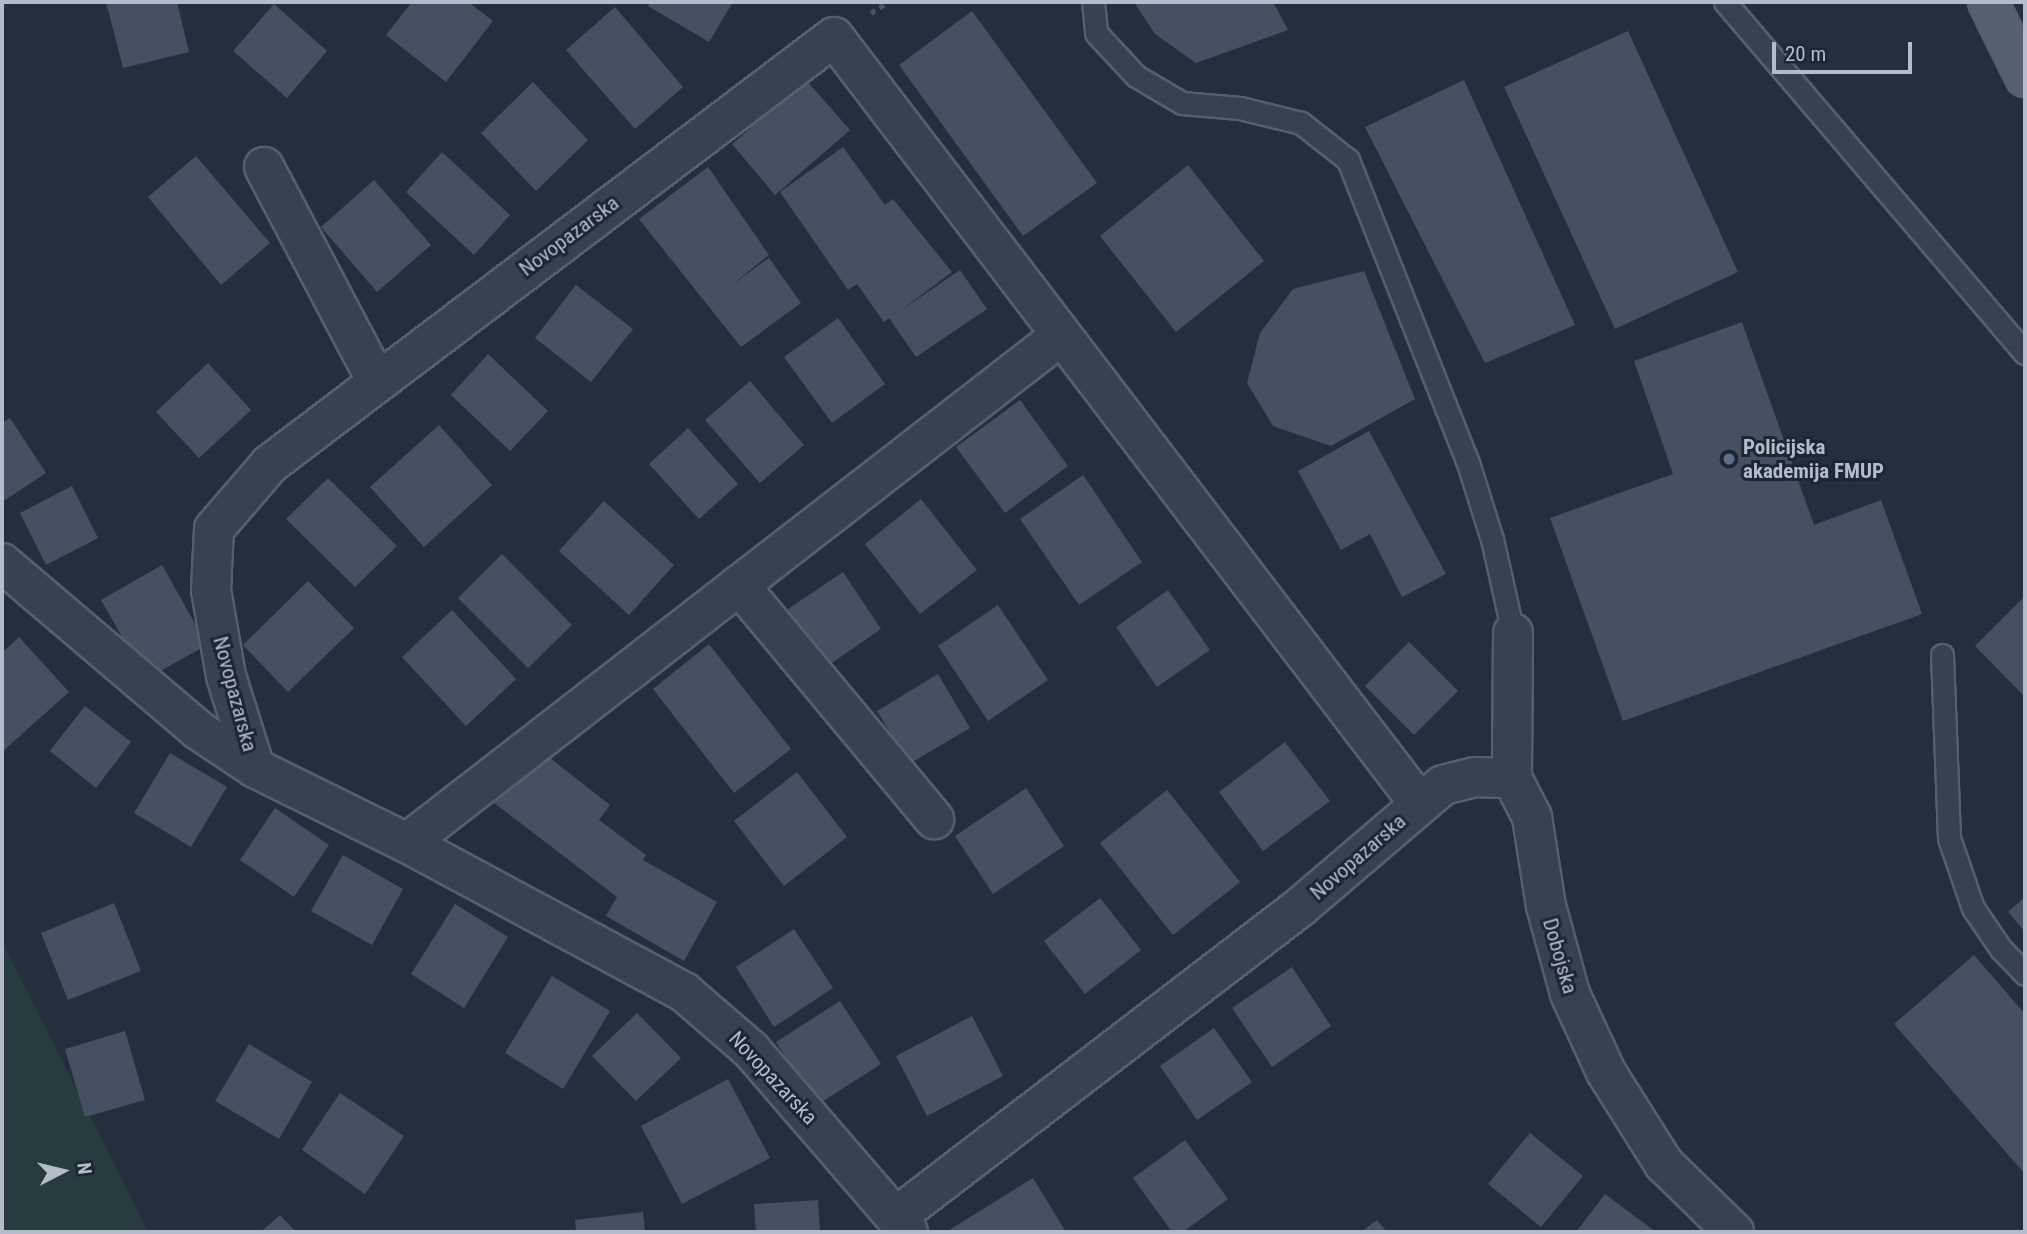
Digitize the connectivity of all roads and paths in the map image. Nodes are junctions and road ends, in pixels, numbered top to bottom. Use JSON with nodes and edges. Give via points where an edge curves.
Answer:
{"nodes":[{"id":1,"x":1093,"y":2,"type":"edge"},
{"id":2,"x":1725,"y":2,"type":"edge"},
{"id":3,"x":1988,"y":2,"type":"edge"},
{"id":4,"x":2025,"y":77,"type":"edge"},
{"id":5,"x":264,"y":167,"type":"dead end"},
{"id":6,"x":1059,"y":337,"type":"junction"},
{"id":7,"x":2025,"y":353,"type":"edge"},
{"id":8,"x":377,"y":380,"type":"junction"},
{"id":9,"x":2,"y":563,"type":"edge"},
{"id":10,"x":739,"y":585,"type":"junction"},
{"id":11,"x":1513,"y":633,"type":"joint"},
{"id":12,"x":1942,"y":655,"type":"dead end"},
{"id":13,"x":255,"y":768,"type":"junction"},
{"id":14,"x":1512,"y":778,"type":"junction"},
{"id":15,"x":1419,"y":803,"type":"junction"},
{"id":16,"x":934,"y":820,"type":"dead end"},
{"id":17,"x":407,"y":843,"type":"junction"},
{"id":18,"x":2025,"y":974,"type":"edge"},
{"id":19,"x":902,"y":1225,"type":"edge"},
{"id":20,"x":1734,"y":1232,"type":"edge"}],
"edges":[{"from":1,"to":11,"type":"lane","via":[[1096,33],[1136,76],[1182,103],[1240,108],[1301,123],[1348,160],[1468,463],[1492,539]]},
{"from":2,"to":7,"type":"lane"},
{"from":3,"to":4,"type":"main road"},
{"from":5,"to":8,"type":"street"},
{"from":6,"to":8,"type":"street","name":"Novopazarska","via":[[834,37]]},
{"from":6,"to":10,"type":"street"},
{"from":6,"to":15,"type":"street","name":"Novopazarska"},
{"from":8,"to":13,"type":"street","name":"Novopazarska","via":[[270,464],[215,529],[211,590],[226,676]]},
{"from":9,"to":13,"type":"street","name":"Novopazarska","via":[[198,730]]},
{"from":10,"to":16,"type":"street"},
{"from":10,"to":17,"type":"street"},
{"from":11,"to":14,"type":"street","name":"Dobojska"},
{"from":12,"to":18,"type":"lane","via":[[1949,838],[1973,908]]},
{"from":13,"to":17,"type":"street","name":"Novopazarska"},
{"from":14,"to":15,"type":"street","via":[[1474,777],[1443,785]]},
{"from":14,"to":20,"type":"street","name":"Dobojska","via":[[1532,817],[1546,906],[1570,994],[1587,1034],[1664,1164]]},
{"from":15,"to":19,"type":"street","name":"Novopazarska","via":[[1299,908]]},
{"from":17,"to":19,"type":"street","name":"Novopazarska","via":[[684,992],[751,1050]]}]}
